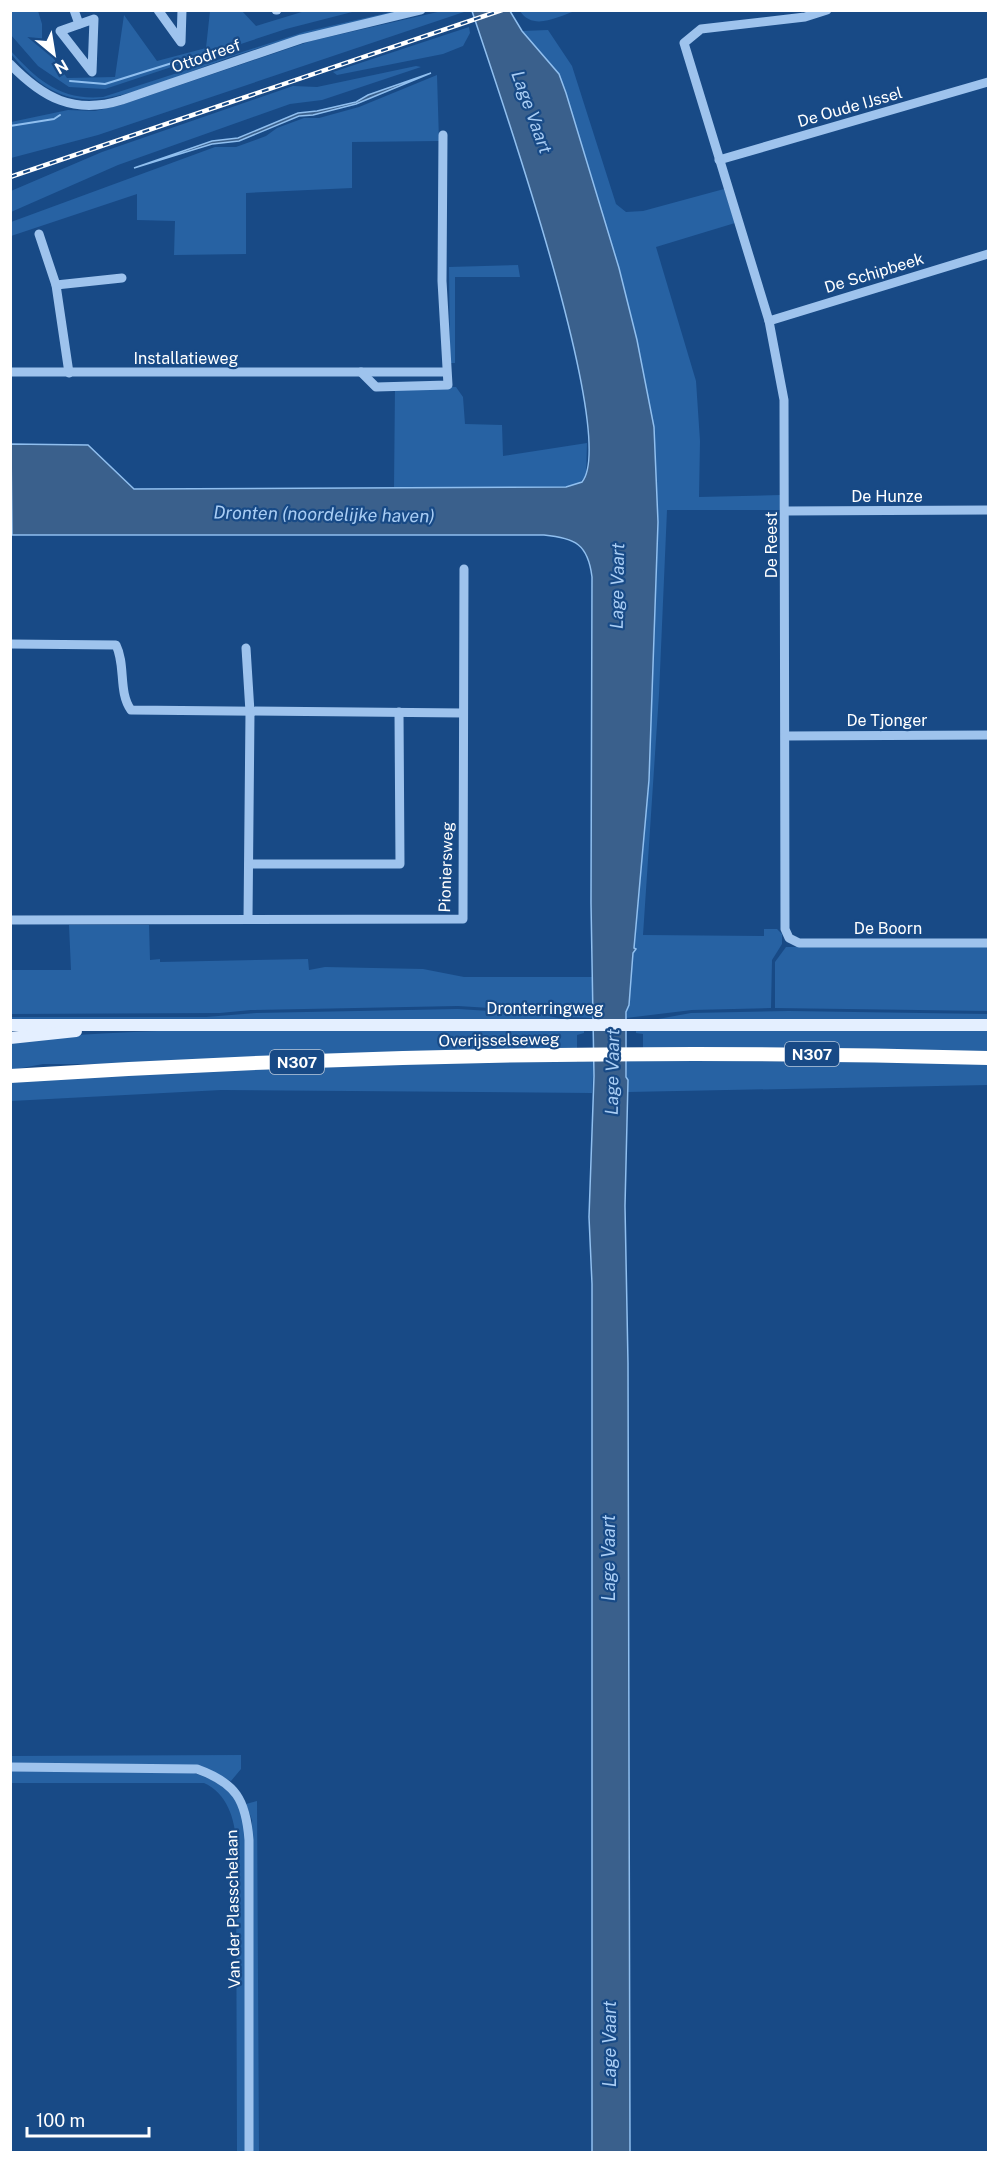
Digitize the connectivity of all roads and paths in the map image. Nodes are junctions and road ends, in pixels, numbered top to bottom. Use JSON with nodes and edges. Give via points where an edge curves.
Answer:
{"nodes":[{"id":1,"x":74,"y":10,"type":"edge"},
{"id":2,"x":158,"y":10,"type":"edge"},
{"id":3,"x":182,"y":10,"type":"edge"},
{"id":4,"x":421,"y":10,"type":"edge"},
{"id":5,"x":827,"y":10,"type":"edge"},
{"id":6,"x":79,"y":24,"type":"junction"},
{"id":7,"x":10,"y":64,"type":"edge"},
{"id":8,"x":988,"y":82,"type":"edge"},
{"id":9,"x":443,"y":135,"type":"dead end"},
{"id":10,"x":719,"y":160,"type":"junction"},
{"id":11,"x":39,"y":234,"type":"dead end"},
{"id":12,"x":988,"y":254,"type":"edge"},
{"id":13,"x":122,"y":278,"type":"dead end"},
{"id":14,"x":56,"y":285,"type":"junction"},
{"id":15,"x":769,"y":321,"type":"junction"},
{"id":16,"x":10,"y":372,"type":"edge"},
{"id":17,"x":362,"y":372,"type":"junction"},
{"id":18,"x":445,"y":372,"type":"junction"},
{"id":19,"x":69,"y":373,"type":"junction"},
{"id":20,"x":988,"y":510,"type":"edge"},
{"id":21,"x":786,"y":511,"type":"junction"},
{"id":22,"x":464,"y":569,"type":"dead end"},
{"id":23,"x":10,"y":644,"type":"edge"},
{"id":24,"x":246,"y":648,"type":"dead end"},
{"id":25,"x":250,"y":712,"type":"junction"},
{"id":26,"x":399,"y":712,"type":"junction"},
{"id":27,"x":463,"y":713,"type":"junction"},
{"id":28,"x":988,"y":735,"type":"edge"},
{"id":29,"x":786,"y":736,"type":"junction"},
{"id":30,"x":249,"y":864,"type":"junction"},
{"id":31,"x":248,"y":919,"type":"junction"},
{"id":32,"x":10,"y":920,"type":"edge"},
{"id":33,"x":789,"y":938,"type":"joint"},
{"id":34,"x":988,"y":943,"type":"edge"},
{"id":35,"x":10,"y":1025,"type":"edge"},
{"id":36,"x":988,"y":1025,"type":"edge"},
{"id":37,"x":101,"y":1027,"type":"junction"},
{"id":38,"x":10,"y":1038,"type":"edge"},
{"id":39,"x":988,"y":1058,"type":"edge"},
{"id":40,"x":10,"y":1076,"type":"edge"},
{"id":41,"x":10,"y":1767,"type":"edge"},
{"id":42,"x":249,"y":2152,"type":"edge"}],
"edges":[{"from":1,"to":6,"type":"street"},
{"from":2,"to":3,"type":"street","via":[[181,42]]},
{"from":4,"to":7,"type":"street","name":"Ottodreef","via":[[301,39],[99,106],[75,105],[54,98],[33,86]]},
{"from":5,"to":10,"type":"street","name":"De Reest","via":[[805,17],[701,29],[684,43]]},
{"from":6,"to":6,"type":"street","via":[[94,19],[92,72],[60,31]]},
{"from":8,"to":10,"type":"street","name":"De Oude IJssel"},
{"from":9,"to":18,"type":"street"},
{"from":10,"to":15,"type":"street","name":"De Reest"},
{"from":11,"to":14,"type":"street"},
{"from":12,"to":15,"type":"street","name":"De Schipbeek"},
{"from":13,"to":14,"type":"street"},
{"from":14,"to":19,"type":"street"},
{"from":15,"to":21,"type":"street","name":"De Reest","via":[[784,400]]},
{"from":16,"to":19,"type":"street","name":"Installatieweg"},
{"from":17,"to":18,"type":"street","name":"Installatieweg"},
{"from":17,"to":18,"type":"street","via":[[376,387],[393,388],[448,385]]},
{"from":17,"to":19,"type":"street","name":"Installatieweg"},
{"from":20,"to":21,"type":"street","name":"De Hunze"},
{"from":21,"to":29,"type":"street","name":"De Reest"},
{"from":22,"to":27,"type":"street","name":"Pioniersweg"},
{"from":23,"to":25,"type":"street","via":[[116,645],[121,655],[125,702],[131,710]]},
{"from":24,"to":25,"type":"street"},
{"from":25,"to":26,"type":"street"},
{"from":25,"to":30,"type":"street"},
{"from":26,"to":27,"type":"street"},
{"from":26,"to":30,"type":"street","via":[[400,864]]},
{"from":27,"to":31,"type":"street","name":"Pioniersweg","via":[[463,919]]},
{"from":28,"to":29,"type":"street","name":"De Tjonger"},
{"from":29,"to":33,"type":"street","name":"De Reest","via":[[785,929]]},
{"from":30,"to":31,"type":"street"},
{"from":31,"to":32,"type":"street","name":"Pioniersweg"},
{"from":33,"to":34,"type":"street","name":"De Boorn","via":[[799,943]]},
{"from":35,"to":37,"type":"main road","name":"Dronterringweg"},
{"from":36,"to":37,"type":"main road","name":"Dronterringweg"},
{"from":37,"to":38,"type":"main road","name":"Dronterringweg"},
{"from":39,"to":40,"type":"highway","name":"Overijsselseweg","number":"N307","via":[[583,1055],[343,1060]]},
{"from":41,"to":42,"type":"street","name":"Van der Plasschelaan","via":[[197,1768],[225,1781],[241,1801],[249,1840]]}]}
